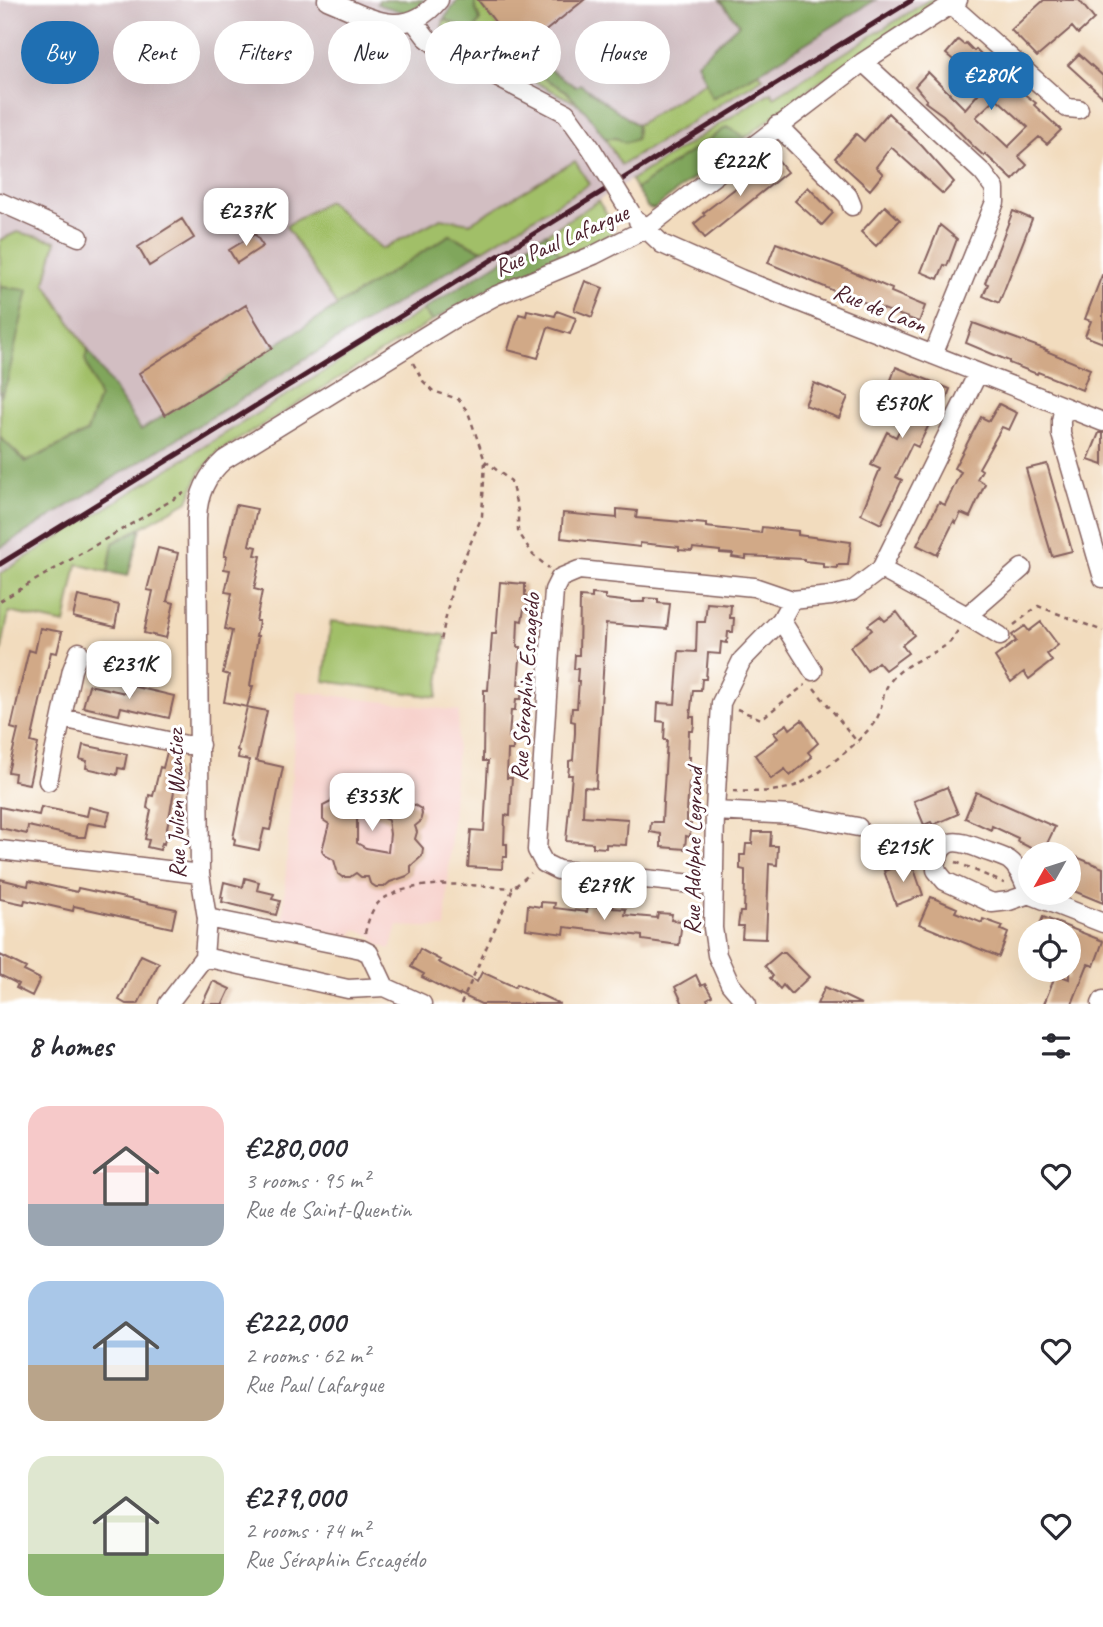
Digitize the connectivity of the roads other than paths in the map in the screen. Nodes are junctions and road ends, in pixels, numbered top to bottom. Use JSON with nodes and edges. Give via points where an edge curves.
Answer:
{"nodes":[{"id":1,"x":327,"y":0,"type":"edge"},
{"id":2,"x":439,"y":0,"type":"edge"},
{"id":3,"x":955,"y":2,"type":"edge"},
{"id":4,"x":414,"y":21,"type":"junction"},
{"id":5,"x":863,"y":62,"type":"junction"},
{"id":6,"x":1079,"y":109,"type":"dead end"},
{"id":7,"x":778,"y":125,"type":"junction"},
{"id":8,"x":0,"y":202,"type":"edge"},
{"id":9,"x":852,"y":206,"type":"dead end"},
{"id":10,"x":645,"y":229,"type":"junction"},
{"id":11,"x":79,"y":237,"type":"dead end"},
{"id":12,"x":933,"y":355,"type":"junction"},
{"id":13,"x":978,"y":373,"type":"junction"},
{"id":14,"x":1064,"y":407,"type":"junction"},
{"id":15,"x":1101,"y":416,"type":"edge"},
{"id":16,"x":206,"y":481,"type":"joint"},
{"id":17,"x":1023,"y":568,"type":"dead end"},
{"id":18,"x":881,"y":569,"type":"junction"},
{"id":19,"x":1103,"y":578,"type":"edge"},
{"id":20,"x":792,"y":600,"type":"junction"},
{"id":21,"x":967,"y":616,"type":"junction"},
{"id":22,"x":781,"y":620,"type":"junction"},
{"id":23,"x":1000,"y":636,"type":"road end"},
{"id":24,"x":79,"y":652,"type":"dead end"},
{"id":25,"x":813,"y":671,"type":"dead end"},
{"id":26,"x":62,"y":718,"type":"junction"},
{"id":27,"x":200,"y":745,"type":"junction"},
{"id":28,"x":48,"y":781,"type":"dead end"},
{"id":29,"x":715,"y":811,"type":"junction"},
{"id":30,"x":858,"y":827,"type":"dead end"},
{"id":31,"x":0,"y":850,"type":"edge"},
{"id":32,"x":200,"y":874,"type":"junction"},
{"id":33,"x":712,"y":886,"type":"junction"},
{"id":34,"x":1029,"y":894,"type":"joint"},
{"id":35,"x":1057,"y":905,"type":"edge"},
{"id":36,"x":207,"y":918,"type":"junction"},
{"id":37,"x":1103,"y":923,"type":"edge"},
{"id":38,"x":204,"y":957,"type":"junction"},
{"id":39,"x":381,"y":996,"type":"edge"},
{"id":40,"x":168,"y":1004,"type":"edge"},
{"id":41,"x":422,"y":1004,"type":"edge"},
{"id":42,"x":747,"y":1004,"type":"edge"}],
"edges":[{"from":1,"to":4,"type":"street","via":[[381,22]]},
{"from":2,"to":4,"type":"street"},
{"from":3,"to":5,"type":"street","name":"Rue Paul Lafargue"},
{"from":3,"to":6,"type":"street","via":[[1067,108]]},
{"from":4,"to":10,"type":"street","name":"Rue de Laon","bridge":true,"via":[[437,46],[566,113]]},
{"from":5,"to":7,"type":"street","name":"Rue Paul Lafargue"},
{"from":5,"to":12,"type":"street","via":[[995,189],[995,202]]},
{"from":7,"to":9,"type":"street","via":[[848,196]]},
{"from":7,"to":10,"type":"street","name":"Rue Paul Lafargue"},
{"from":8,"to":11,"type":"street"},
{"from":10,"to":12,"type":"street","name":"Rue de Laon","via":[[662,244],[741,279]]},
{"from":10,"to":16,"type":"street","name":"Rue Paul Lafargue","via":[[495,296],[404,348],[224,460]]},
{"from":12,"to":13,"type":"street","name":"Rue de Laon"},
{"from":13,"to":14,"type":"street","name":"Rue de Laon"},
{"from":13,"to":18,"type":"street"},
{"from":14,"to":15,"type":"street","name":"Rue de Laon"},
{"from":14,"to":19,"type":"street","via":[[1061,434]]},
{"from":16,"to":27,"type":"street","name":"Rue Julien Wantiez","via":[[197,518]]},
{"from":17,"to":21,"type":"street"},
{"from":18,"to":20,"type":"street","via":[[852,591]]},
{"from":18,"to":21,"type":"street"},
{"from":20,"to":22,"type":"street","name":"Rue Adolphe Legrand"},
{"from":20,"to":33,"type":"street","name":"Rue Séraphin Escagédo","via":[[754,587],[579,570],[561,578],[554,590],[537,850],[544,863],[558,870]]},
{"from":21,"to":23,"type":"street"},
{"from":22,"to":25,"type":"street"},
{"from":22,"to":29,"type":"street","name":"Rue Adolphe Legrand","via":[[743,660],[722,703]]},
{"from":24,"to":26,"type":"street"},
{"from":26,"to":27,"type":"street","via":[[186,746]]},
{"from":26,"to":28,"type":"street"},
{"from":27,"to":32,"type":"street","name":"Rue Julien Wantiez"},
{"from":29,"to":30,"type":"street","via":[[793,815]]},
{"from":29,"to":33,"type":"street","name":"Rue Adolphe Legrand"},
{"from":31,"to":32,"type":"street"},
{"from":32,"to":36,"type":"street","name":"Rue Julien Wantiez"},
{"from":33,"to":42,"type":"street","name":"Rue Adolphe Legrand","via":[[717,955],[730,984]]},
{"from":34,"to":34,"type":"street","via":[[1010,861],[960,841],[947,843],[937,854],[936,870],[946,881],[992,903]]},
{"from":35,"to":37,"type":"street"},
{"from":36,"to":38,"type":"street","name":"Rue Julien Wantiez"},
{"from":36,"to":39,"type":"street","via":[[361,949],[369,953]]},
{"from":38,"to":39,"type":"street"},
{"from":38,"to":40,"type":"street"},
{"from":39,"to":41,"type":"street"}]}
